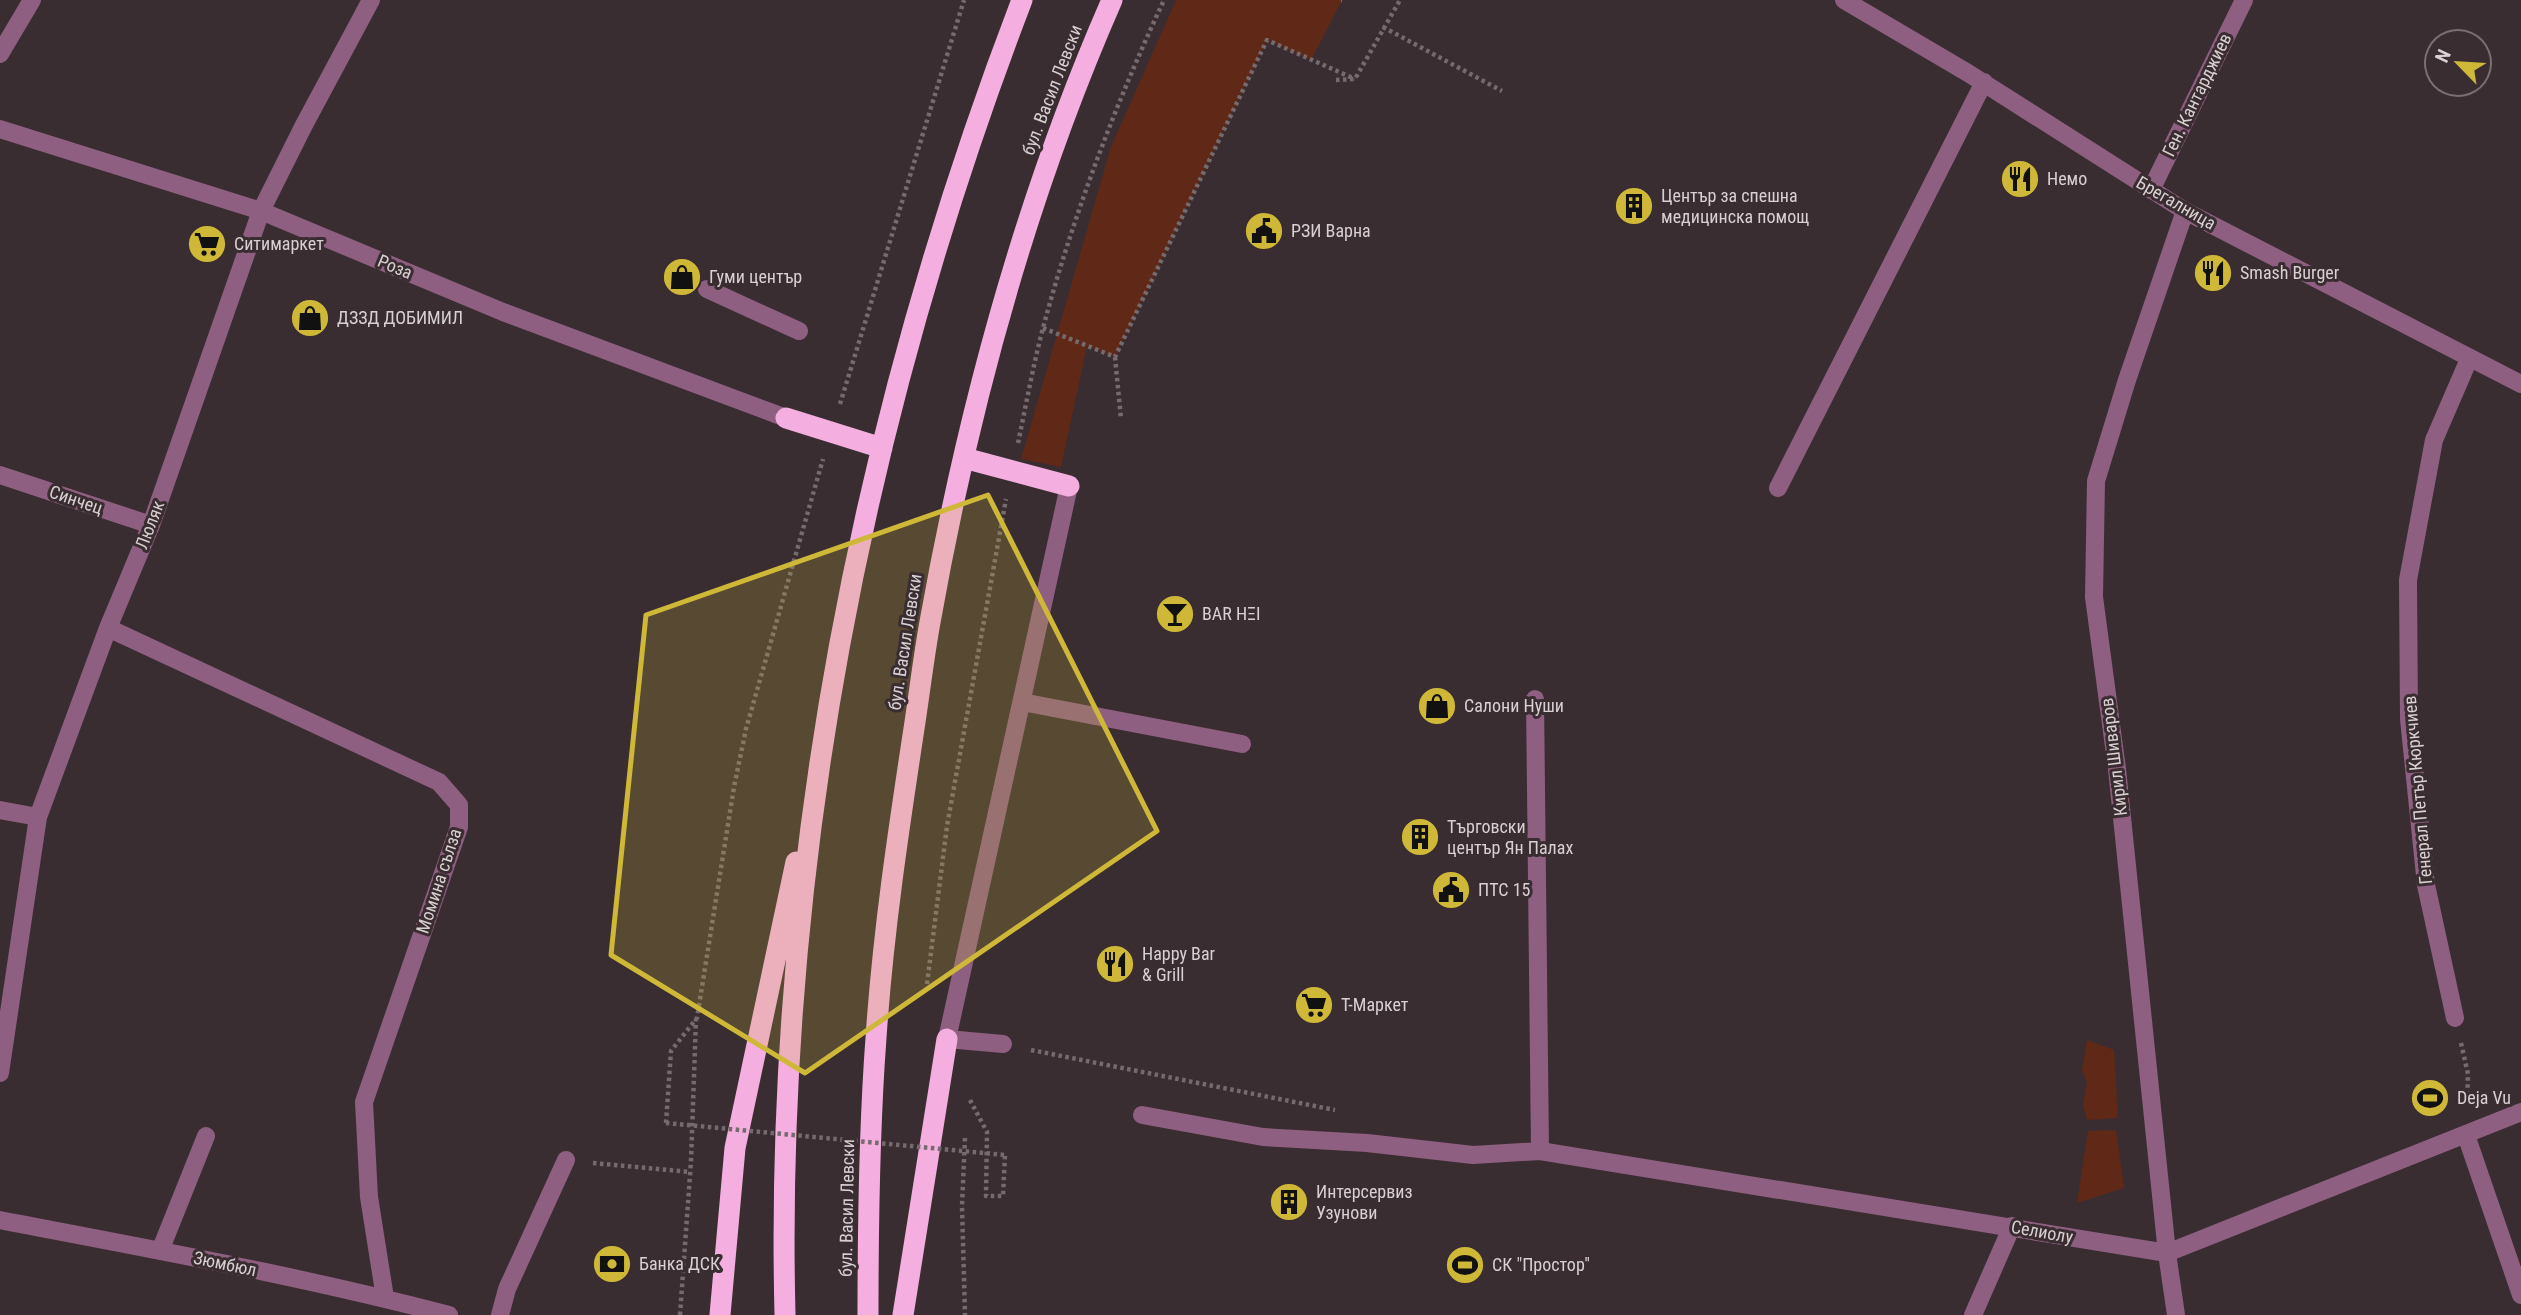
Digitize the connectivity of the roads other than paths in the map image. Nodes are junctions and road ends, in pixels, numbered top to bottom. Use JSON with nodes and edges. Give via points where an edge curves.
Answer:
{"nodes":[{"id":1,"x":32,"y":0,"type":"edge"},
{"id":2,"x":371,"y":0,"type":"edge"},
{"id":3,"x":1022,"y":0,"type":"edge"},
{"id":4,"x":1112,"y":0,"type":"edge"},
{"id":5,"x":1124,"y":0,"type":"edge"},
{"id":6,"x":1844,"y":0,"type":"edge"},
{"id":7,"x":2244,"y":0,"type":"edge"},
{"id":8,"x":1090,"y":51,"type":"junction"},
{"id":9,"x":0,"y":54,"type":"edge"},
{"id":10,"x":1984,"y":82,"type":"junction"},
{"id":11,"x":0,"y":129,"type":"edge"},
{"id":12,"x":2151,"y":190,"type":"junction"},
{"id":13,"x":261,"y":211,"type":"junction"},
{"id":14,"x":2185,"y":211,"type":"junction"},
{"id":15,"x":707,"y":289,"type":"dead end"},
{"id":16,"x":799,"y":331,"type":"dead end"},
{"id":17,"x":2469,"y":359,"type":"junction"},
{"id":18,"x":2521,"y":384,"type":"edge"},
{"id":19,"x":786,"y":418,"type":"joint"},
{"id":20,"x":882,"y":448,"type":"junction"},
{"id":21,"x":964,"y":458,"type":"junction"},
{"id":22,"x":0,"y":475,"type":"edge"},
{"id":23,"x":1069,"y":486,"type":"joint"},
{"id":24,"x":1778,"y":488,"type":"dead end"},
{"id":25,"x":151,"y":525,"type":"junction"},
{"id":26,"x":108,"y":628,"type":"junction"},
{"id":27,"x":1535,"y":699,"type":"dead end"},
{"id":28,"x":1022,"y":702,"type":"junction"},
{"id":29,"x":828,"y":716,"type":"junction"},
{"id":30,"x":1242,"y":744,"type":"dead end"},
{"id":31,"x":0,"y":810,"type":"edge"},
{"id":32,"x":38,"y":817,"type":"junction"},
{"id":33,"x":2455,"y":1018,"type":"road end"},
{"id":34,"x":947,"y":1039,"type":"junction"},
{"id":35,"x":1003,"y":1044,"type":"road end"},
{"id":36,"x":0,"y":1073,"type":"edge"},
{"id":37,"x":2521,"y":1112,"type":"edge"},
{"id":38,"x":1142,"y":1115,"type":"dead end"},
{"id":39,"x":2466,"y":1135,"type":"junction"},
{"id":40,"x":206,"y":1136,"type":"dead end"},
{"id":41,"x":1540,"y":1150,"type":"junction"},
{"id":42,"x":566,"y":1160,"type":"road end"},
{"id":43,"x":0,"y":1220,"type":"edge"},
{"id":44,"x":2012,"y":1226,"type":"junction"},
{"id":45,"x":160,"y":1251,"type":"junction"},
{"id":46,"x":2166,"y":1253,"type":"junction"},
{"id":47,"x":2521,"y":1295,"type":"edge"},
{"id":48,"x":385,"y":1298,"type":"junction"},
{"id":49,"x":449,"y":1315,"type":"edge"},
{"id":50,"x":500,"y":1315,"type":"edge"},
{"id":51,"x":720,"y":1315,"type":"edge"},
{"id":52,"x":785,"y":1315,"type":"edge"},
{"id":53,"x":867,"y":1315,"type":"edge"},
{"id":54,"x":903,"y":1315,"type":"edge"},
{"id":55,"x":1973,"y":1315,"type":"edge"},
{"id":56,"x":2176,"y":1315,"type":"edge"}],
"edges":[{"from":1,"to":9,"type":"street"},
{"from":2,"to":13,"type":"street","name":"Люляк"},
{"from":3,"to":20,"type":"highway","via":[[945,226]]},
{"from":4,"to":8,"type":"highway","name":"бул. Васил Левски"},
{"from":5,"to":8,"type":"highway"},
{"from":6,"to":10,"type":"street","name":"Брегалница"},
{"from":7,"to":12,"type":"street","name":"Ген. Кантарджиев"},
{"from":8,"to":21,"type":"highway","name":"бул. Васил Левски","via":[[1027,223]]},
{"from":10,"to":12,"type":"street","name":"Брегалница"},
{"from":10,"to":24,"type":"street"},
{"from":11,"to":13,"type":"street","name":"Роза"},
{"from":12,"to":14,"type":"street","name":"Брегалница"},
{"from":13,"to":19,"type":"street","name":"Роза","via":[[503,312]]},
{"from":13,"to":25,"type":"street","name":"Люляк"},
{"from":14,"to":17,"type":"street","name":"Брегалница"},
{"from":14,"to":46,"type":"street","name":"Кирил Шиваров","via":[[2096,481],[2094,571]]},
{"from":15,"to":16,"type":"street"},
{"from":17,"to":18,"type":"street","name":"Брегалница"},
{"from":17,"to":33,"type":"street","name":"Генерал Петър Кюркчиев","via":[[2434,440],[2408,580],[2409,719],[2426,885]]},
{"from":19,"to":20,"type":"highway"},
{"from":20,"to":29,"type":"highway"},
{"from":21,"to":23,"type":"highway"},
{"from":21,"to":53,"type":"highway","name":"бул. Васил Левски","via":[[929,625],[897,848],[876,1035]]},
{"from":22,"to":25,"type":"street","name":"Синчец"},
{"from":23,"to":28,"type":"street"},
{"from":25,"to":26,"type":"street","name":"Люляк"},
{"from":26,"to":32,"type":"street","name":"Люляк"},
{"from":26,"to":48,"type":"street","name":"Момина сълза","via":[[439,782],[459,804],[459,827],[364,1102],[369,1196]]},
{"from":27,"to":41,"type":"street"},
{"from":28,"to":30,"type":"street"},
{"from":28,"to":34,"type":"street"},
{"from":29,"to":51,"type":"highway","via":[[734,1147]]},
{"from":29,"to":52,"type":"highway","via":[[794,985],[786,1107]]},
{"from":31,"to":32,"type":"street"},
{"from":32,"to":36,"type":"street","name":"Люляк"},
{"from":34,"to":35,"type":"street"},
{"from":34,"to":54,"type":"highway"},
{"from":37,"to":39,"type":"street"},
{"from":38,"to":41,"type":"street","name":"Селиолу","via":[[1263,1137],[1473,1155]]},
{"from":39,"to":46,"type":"street"},
{"from":39,"to":47,"type":"street"},
{"from":40,"to":45,"type":"street"},
{"from":41,"to":44,"type":"street","name":"Селиолу"},
{"from":42,"to":50,"type":"street","via":[[507,1289]]},
{"from":43,"to":45,"type":"street","name":"Зюмбюл"},
{"from":44,"to":46,"type":"street","name":"Селиолу"},
{"from":44,"to":55,"type":"street"},
{"from":45,"to":48,"type":"street","name":"Зюмбюл"},
{"from":46,"to":56,"type":"street","name":"Кирил Шиваров"},
{"from":48,"to":49,"type":"street","name":"Зюмбюл"}]}
